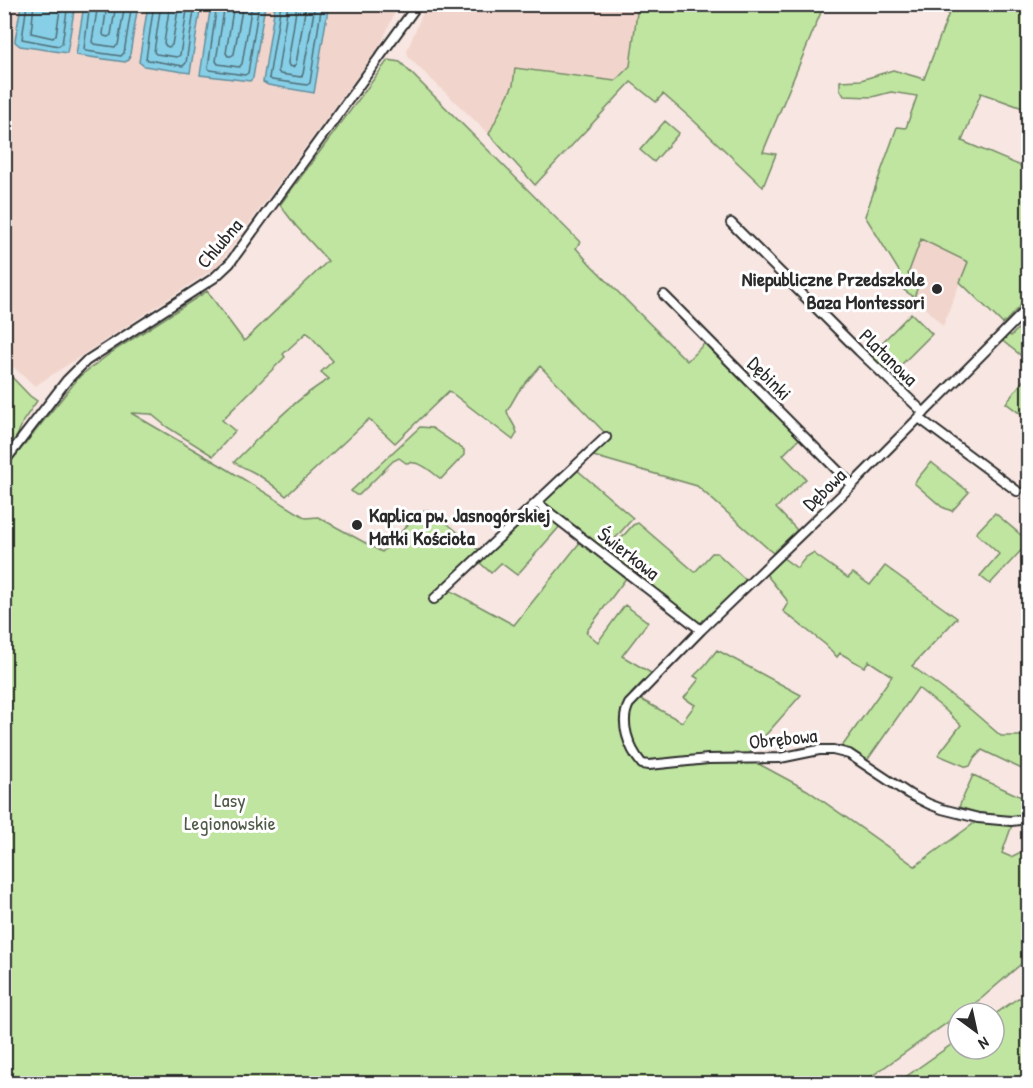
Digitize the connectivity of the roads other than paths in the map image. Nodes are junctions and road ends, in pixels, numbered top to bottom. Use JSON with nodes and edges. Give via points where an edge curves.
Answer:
{"nodes":[{"id":1,"x":418,"y":4,"type":"edge"},
{"id":2,"x":731,"y":223,"type":"dead end"},
{"id":3,"x":664,"y":295,"type":"dead end"},
{"id":4,"x":1029,"y":308,"type":"edge"},
{"id":5,"x":921,"y":415,"type":"junction"},
{"id":6,"x":606,"y":437,"type":"dead end"},
{"id":7,"x":4,"y":462,"type":"edge"},
{"id":8,"x":852,"y":485,"type":"junction"},
{"id":9,"x":1017,"y":491,"type":"dead end"},
{"id":10,"x":537,"y":503,"type":"junction"},
{"id":11,"x":434,"y":599,"type":"dead end"},
{"id":12,"x":701,"y":630,"type":"junction"},
{"id":13,"x":641,"y":691,"type":"joint"},
{"id":14,"x":1029,"y":819,"type":"edge"}],
"edges":[{"from":1,"to":7,"type":"street","name":"Chlubna","via":[[230,263],[214,278],[86,361]]},
{"from":2,"to":5,"type":"street","name":"Platanowa"},
{"from":3,"to":8,"type":"street","name":"Dębinki"},
{"from":4,"to":5,"type":"street","name":"Dębowa"},
{"from":5,"to":8,"type":"street","name":"Dębowa"},
{"from":5,"to":9,"type":"street","name":"Platanowa"},
{"from":6,"to":10,"type":"street"},
{"from":8,"to":12,"type":"street","name":"Dębowa"},
{"from":10,"to":11,"type":"street"},
{"from":10,"to":12,"type":"street","name":"Świerkowa"},
{"from":12,"to":13,"type":"street","name":"Dębowa"},
{"from":13,"to":14,"type":"street","name":"Obrębowa","via":[[629,704],[625,721],[626,735],[642,764],[780,758],[833,750],[849,754],[909,794],[942,809],[978,818]]}]}
